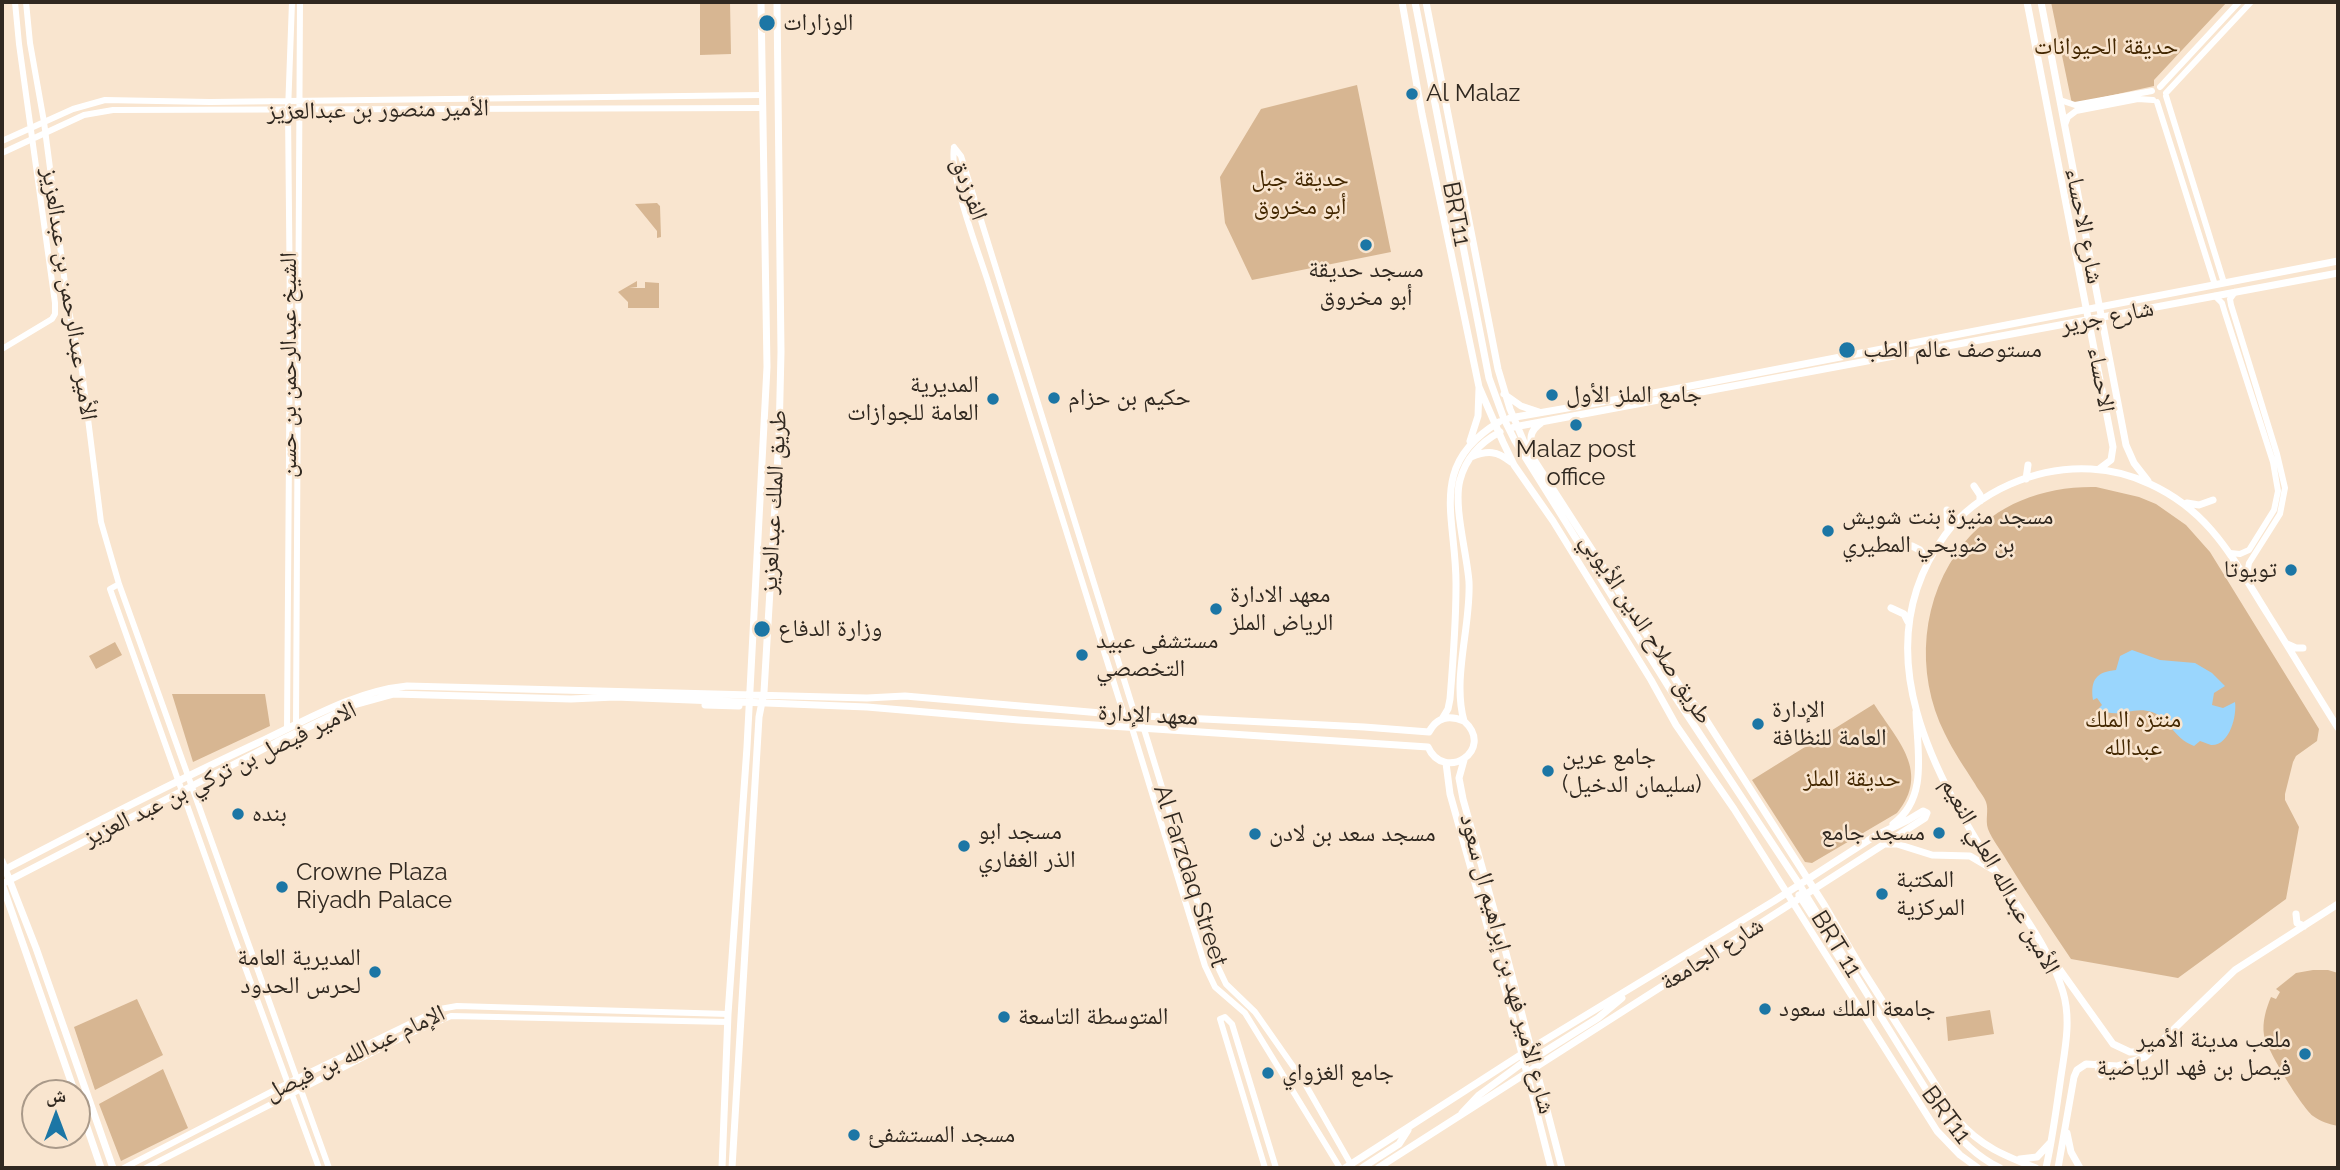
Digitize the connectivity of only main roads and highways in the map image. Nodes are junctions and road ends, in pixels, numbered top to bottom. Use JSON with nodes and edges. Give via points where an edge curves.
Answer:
{"nodes":[{"id":1,"x":761,"y":2,"type":"edge"},
{"id":2,"x":777,"y":2,"type":"edge"},
{"id":3,"x":1402,"y":2,"type":"edge"},
{"id":4,"x":1415,"y":2,"type":"edge"},
{"id":5,"x":1426,"y":2,"type":"edge"},
{"id":6,"x":2027,"y":2,"type":"edge"},
{"id":7,"x":2041,"y":2,"type":"edge"},
{"id":8,"x":2338,"y":261,"type":"edge"},
{"id":9,"x":2338,"y":273,"type":"edge"},
{"id":10,"x":2097,"y":292,"type":"junction"},
{"id":11,"x":2085,"y":295,"type":"junction"},
{"id":12,"x":2112,"y":305,"type":"junction"},
{"id":13,"x":2100,"y":307,"type":"junction"},
{"id":14,"x":2088,"y":310,"type":"junction"},
{"id":15,"x":2076,"y":312,"type":"junction"},
{"id":16,"x":2114,"y":316,"type":"junction"},
{"id":17,"x":2102,"y":318,"type":"junction"},
{"id":18,"x":2090,"y":320,"type":"junction"},
{"id":19,"x":2077,"y":322,"type":"junction"},
{"id":20,"x":2105,"y":333,"type":"junction"},
{"id":21,"x":2093,"y":335,"type":"junction"},
{"id":22,"x":1479,"y":387,"type":"junction"},
{"id":23,"x":1504,"y":394,"type":"junction"},
{"id":24,"x":1544,"y":416,"type":"junction"},
{"id":25,"x":1510,"y":423,"type":"junction"},
{"id":26,"x":1497,"y":428,"type":"junction"},
{"id":27,"x":1467,"y":449,"type":"junction"},
{"id":28,"x":1532,"y":456,"type":"junction"},
{"id":29,"x":1471,"y":457,"type":"junction"},
{"id":30,"x":1514,"y":465,"type":"junction"},
{"id":31,"x":1529,"y":465,"type":"joint"},
{"id":32,"x":2028,"y":465,"type":"dead end"},
{"id":33,"x":2095,"y":469,"type":"junction"},
{"id":34,"x":2026,"y":479,"type":"junction"},
{"id":35,"x":2151,"y":484,"type":"junction"},
{"id":36,"x":1974,"y":486,"type":"dead end"},
{"id":37,"x":2213,"y":500,"type":"dead end"},
{"id":38,"x":1980,"y":501,"type":"junction"},
{"id":39,"x":2183,"y":502,"type":"junction"},
{"id":40,"x":1947,"y":510,"type":"dead end"},
{"id":41,"x":1948,"y":531,"type":"junction"},
{"id":42,"x":1912,"y":546,"type":"dead end"},
{"id":43,"x":1928,"y":561,"type":"junction"},
{"id":44,"x":1891,"y":608,"type":"dead end"},
{"id":45,"x":1908,"y":622,"type":"junction"},
{"id":46,"x":2286,"y":644,"type":"junction"},
{"id":47,"x":2303,"y":648,"type":"dead end"},
{"id":48,"x":564,"y":689,"type":"junction"},
{"id":49,"x":725,"y":690,"type":"junction"},
{"id":50,"x":750,"y":690,"type":"junction"},
{"id":51,"x":764,"y":692,"type":"junction"},
{"id":52,"x":783,"y":692,"type":"junction"},
{"id":53,"x":614,"y":694,"type":"junction"},
{"id":54,"x":905,"y":696,"type":"junction"},
{"id":55,"x":565,"y":698,"type":"junction"},
{"id":56,"x":867,"y":703,"type":"junction"},
{"id":57,"x":1915,"y":704,"type":"junction"},
{"id":58,"x":785,"y":705,"type":"junction"},
{"id":59,"x":720,"y":706,"type":"junction"},
{"id":60,"x":749,"y":706,"type":"junction"},
{"id":61,"x":760,"y":708,"type":"junction"},
{"id":62,"x":930,"y":711,"type":"junction"},
{"id":63,"x":1442,"y":719,"type":"junction"},
{"id":64,"x":1464,"y":721,"type":"junction"},
{"id":65,"x":2338,"y":728,"type":"edge"},
{"id":66,"x":1464,"y":760,"type":"junction"},
{"id":67,"x":1446,"y":763,"type":"junction"},
{"id":68,"x":1880,"y":833,"type":"junction"},
{"id":69,"x":1883,"y":845,"type":"junction"},
{"id":70,"x":3,"y":867,"type":"edge"},
{"id":71,"x":1995,"y":871,"type":"junction"},
{"id":72,"x":1808,"y":878,"type":"junction"},
{"id":73,"x":4,"y":882,"type":"edge"},
{"id":74,"x":1797,"y":886,"type":"junction"},
{"id":75,"x":1814,"y":888,"type":"junction"},
{"id":76,"x":1786,"y":893,"type":"junction"},
{"id":77,"x":1803,"y":896,"type":"junction"},
{"id":78,"x":1793,"y":903,"type":"junction"},
{"id":79,"x":2338,"y":904,"type":"edge"},
{"id":80,"x":2296,"y":914,"type":"dead end"},
{"id":81,"x":747,"y":919,"type":"junction"},
{"id":82,"x":2304,"y":926,"type":"junction"},
{"id":83,"x":2039,"y":939,"type":"junction"},
{"id":84,"x":1630,"y":989,"type":"junction"},
{"id":85,"x":730,"y":997,"type":"junction"},
{"id":86,"x":2160,"y":1045,"type":"junction"},
{"id":87,"x":1531,"y":1049,"type":"junction"},
{"id":88,"x":1902,"y":1052,"type":"joint"},
{"id":89,"x":1523,"y":1058,"type":"junction"},
{"id":90,"x":1534,"y":1064,"type":"junction"},
{"id":91,"x":2097,"y":1064,"type":"junction"},
{"id":92,"x":2122,"y":1065,"type":"junction"},
{"id":93,"x":1527,"y":1073,"type":"junction"},
{"id":94,"x":2101,"y":1074,"type":"dead end"},
{"id":95,"x":2119,"y":1076,"type":"dead end"},
{"id":96,"x":71,"y":1079,"type":"edge"},
{"id":97,"x":1460,"y":1117,"type":"junction"},
{"id":98,"x":2066,"y":1125,"type":"junction"},
{"id":99,"x":1409,"y":1129,"type":"junction"},
{"id":100,"x":91,"y":1137,"type":"edge"},
{"id":101,"x":2052,"y":1139,"type":"junction"},
{"id":102,"x":2007,"y":1157,"type":"junction"},
{"id":103,"x":1347,"y":1167,"type":"edge"},
{"id":104,"x":102,"y":1168,"type":"edge"},
{"id":105,"x":113,"y":1168,"type":"edge"},
{"id":106,"x":722,"y":1168,"type":"edge"},
{"id":107,"x":732,"y":1168,"type":"edge"},
{"id":108,"x":1362,"y":1168,"type":"edge"},
{"id":109,"x":1378,"y":1168,"type":"edge"},
{"id":110,"x":1552,"y":1168,"type":"edge"},
{"id":111,"x":1562,"y":1168,"type":"edge"},
{"id":112,"x":1978,"y":1168,"type":"edge"},
{"id":113,"x":2000,"y":1168,"type":"edge"},
{"id":114,"x":2036,"y":1168,"type":"edge"},
{"id":115,"x":2046,"y":1168,"type":"edge"},
{"id":116,"x":2058,"y":1168,"type":"edge"},
{"id":117,"x":2080,"y":1168,"type":"edge"}],
"edges":[{"from":1,"to":50,"type":"main road","name":"طريق الملك عبدالعزيز","via":[[767,367]]},
{"from":2,"to":51,"type":"main road","name":"طريق الملك عبدالعزيز","via":[[779,437]]},
{"from":3,"to":22,"type":"main road","name":"طريق صلاح الدين الأيوبي"},
{"from":4,"to":25,"type":"main road","name":"BRT11","via":[[1489,379]]},
{"from":5,"to":23,"type":"main road","name":"طريق صلاح الدين الأيوبي"},
{"from":6,"to":11,"type":"main road","name":"شارع الاحساء"},
{"from":7,"to":10,"type":"main road","name":"شارع الاحساء"},
{"from":8,"to":12,"type":"main road","name":"شارع جرير"},
{"from":9,"to":16,"type":"main road","name":"شارع جرير"},
{"from":10,"to":11,"type":"main road","via":[[2093,300]]},
{"from":10,"to":13,"type":"main road","name":"شارع الاحساء"},
{"from":11,"to":14,"type":"main road","name":"شارع الاحساء"},
{"from":12,"to":13,"type":"main road","name":"شارع جرير"},
{"from":12,"to":16,"type":"main road","via":[[2105,313]]},
{"from":13,"to":14,"type":"main road","name":"شارع جرير"},
{"from":13,"to":17,"type":"main road","name":"شارع الاحساء"},
{"from":14,"to":15,"type":"main road","name":"شارع جرير"},
{"from":14,"to":18,"type":"main road","name":"شارع الاحساء"},
{"from":15,"to":19,"type":"main road","via":[[2084,316]]},
{"from":15,"to":24,"type":"main road","name":"شارع جرير"},
{"from":16,"to":17,"type":"main road","name":"شارع جرير"},
{"from":17,"to":18,"type":"main road","name":"شارع جرير"},
{"from":17,"to":20,"type":"main road","name":"شارع الاحساء"},
{"from":18,"to":19,"type":"main road","name":"شارع جرير"},
{"from":18,"to":21,"type":"main road","name":"الاحساء"},
{"from":19,"to":24,"type":"main road","name":"شارع جرير"},
{"from":20,"to":21,"type":"main road","via":[[2096,324]]},
{"from":20,"to":35,"type":"main road","name":"شارع الاحساء","via":[[2126,445]]},
{"from":21,"to":33,"type":"main road","name":"الاحساء","via":[[2113,452],[2104,467]]},
{"from":22,"to":26,"type":"main road","name":"طريق صلاح الدين الأيوبي"},
{"from":22,"to":27,"type":"main road","via":[[1478,416]]},
{"from":23,"to":24,"type":"main road"},
{"from":23,"to":25,"type":"main road","name":"طريق صلاح الدين الأيوبي"},
{"from":24,"to":25,"type":"main road","name":"شارع جرير"},
{"from":24,"to":28,"type":"main road","via":[[1531,435]]},
{"from":25,"to":26,"type":"main road","name":"شارع جرير"},
{"from":25,"to":28,"type":"main road","name":"طريق صلاح الدين الأيوبي"},
{"from":25,"to":31,"type":"main road","name":"BRT11"},
{"from":26,"to":27,"type":"main road","via":[[1480,435]]},
{"from":26,"to":29,"type":"main road"},
{"from":26,"to":30,"type":"main road","name":"طريق صلاح الدين الأيوبي"},
{"from":27,"to":63,"type":"main road","via":[[1449,490],[1456,586],[1450,699]]},
{"from":28,"to":72,"type":"main road","name":"طريق صلاح الدين الأيوبي"},
{"from":29,"to":30,"type":"main road","via":[[1494,452]]},
{"from":29,"to":64,"type":"main road","via":[[1458,489],[1469,585],[1461,695]]},
{"from":30,"to":76,"type":"main road","name":"طريق صلاح الدين الأيوبي"},
{"from":31,"to":74,"type":"main road","name":"BRT 11"},
{"from":32,"to":34,"type":"main road"},
{"from":33,"to":34,"type":"main road","name":"الأمين عبدالله العلي النعيم","via":[[2067,469]]},
{"from":33,"to":35,"type":"main road","name":"الأمين عبدالله العلي النعيم"},
{"from":34,"to":38,"type":"main road","name":"الأمين عبدالله العلي النعيم"},
{"from":35,"to":39,"type":"main road","name":"الأمين عبدالله العلي النعيم"},
{"from":36,"to":38,"type":"main road"},
{"from":37,"to":39,"type":"main road","via":[[2199,505]]},
{"from":38,"to":41,"type":"main road","name":"الأمين عبدالله العلي النعيم"},
{"from":39,"to":46,"type":"main road","name":"الأمين عبدالله العلي النعيم","via":[[2230,553]]},
{"from":40,"to":41,"type":"main road"},
{"from":41,"to":43,"type":"main road","name":"الأمين عبدالله العلي النعيم"},
{"from":42,"to":43,"type":"main road"},
{"from":43,"to":45,"type":"main road","name":"الأمين عبدالله العلي النعيم"},
{"from":44,"to":45,"type":"main road","via":[[1904,614]]},
{"from":45,"to":57,"type":"main road","name":"الأمين عبدالله العلي النعيم","via":[[1908,671]]},
{"from":46,"to":47,"type":"main road"},
{"from":46,"to":65,"type":"main road","name":"الأمين عبدالله العلي النعيم"},
{"from":48,"to":49,"type":"main road"},
{"from":48,"to":53,"type":"main road","name":"الامير فيصل بن تركي بن عبد العزيز"},
{"from":48,"to":70,"type":"main road","name":"الامير فيصل بن تركي بن عبد العزيز","via":[[382,688],[296,723]]},
{"from":49,"to":50,"type":"main road"},
{"from":49,"to":59,"type":"main road","via":[[726,699]]},
{"from":50,"to":51,"type":"main road"},
{"from":50,"to":60,"type":"main road","name":"طريق الملك عبدالعزيز"},
{"from":51,"to":52,"type":"main road"},
{"from":51,"to":61,"type":"main road","name":"طريق الملك عبدالعزيز"},
{"from":52,"to":54,"type":"main road"},
{"from":52,"to":58,"type":"main road"},
{"from":53,"to":55,"type":"main road","name":"الامير فيصل بن تركي بن عبد العزيز"},
{"from":53,"to":56,"type":"main road"},
{"from":54,"to":56,"type":"main road","name":"معهد الإدارة"},
{"from":54,"to":63,"type":"main road","name":"معهد الإدارة","via":[[1124,715],[1429,732]]},
{"from":55,"to":59,"type":"main road"},
{"from":55,"to":73,"type":"main road","name":"الامير فيصل بن تركي بن عبد العزيز","via":[[376,697],[265,748]]},
{"from":56,"to":62,"type":"main road","name":"معهد الإدارة"},
{"from":57,"to":68,"type":"main road","via":[[1917,789],[1902,817]]},
{"from":57,"to":71,"type":"main road","name":"الأمين عبدالله العلي النعيم","via":[[1946,785]]},
{"from":58,"to":61,"type":"main road"},
{"from":58,"to":62,"type":"main road","via":[[917,714]]},
{"from":59,"to":60,"type":"main road"},
{"from":60,"to":61,"type":"main road"},
{"from":60,"to":85,"type":"main road","name":"طريق الملك عبدالعزيز"},
{"from":61,"to":81,"type":"main road","name":"طريق الملك عبدالعزيز"},
{"from":62,"to":67,"type":"main road","name":"معهد الإدارة","via":[[1428,747]]},
{"from":63,"to":64,"type":"main road"},
{"from":64,"to":66,"type":"main road","name":"شارع الأمير فهد بن إبراهيم ال سعود","via":[[1472,730],[1474,743]]},
{"from":66,"to":67,"type":"main road"},
{"from":66,"to":87,"type":"main road","name":"شارع الأمير فهد بن إبراهيم ال سعود","via":[[1461,790]]},
{"from":67,"to":89,"type":"main road","name":"شارع الأمير فهد بن إبراهيم ال سعود","via":[[1451,799]]},
{"from":68,"to":69,"type":"main road","name":"شارع الجامعة","via":[[1927,813]]},
{"from":68,"to":72,"type":"main road","name":"شارع الجامعة"},
{"from":69,"to":71,"type":"main road","via":[[1897,844],[1940,857],[1970,856]]},
{"from":69,"to":75,"type":"main road","name":"شارع الجامعة"},
{"from":70,"to":73,"type":"main road"},
{"from":71,"to":83,"type":"main road","name":"الأمين عبدالله العلي النعيم"},
{"from":72,"to":74,"type":"main road","name":"شارع الجامعة"},
{"from":72,"to":75,"type":"main road","name":"طريق صلاح الدين الأيوبي"},
{"from":73,"to":96,"type":"main road"},
{"from":73,"to":105,"type":"main road"},
{"from":74,"to":76,"type":"main road","name":"شارع الجامعة"},
{"from":74,"to":77,"type":"main road","name":"BRT 11"},
{"from":75,"to":77,"type":"main road","name":"شارع الجامعة"},
{"from":75,"to":102,"type":"main road","name":"طريق صلاح الدين الأيوبي","via":[[1958,1121],[1981,1143]]},
{"from":76,"to":78,"type":"main road","name":"طريق صلاح الدين الأيوبي"},
{"from":76,"to":84,"type":"main road","name":"شارع الجامعة"},
{"from":77,"to":78,"type":"main road","name":"شارع الجامعة"},
{"from":77,"to":88,"type":"main road","name":"BRT 11","via":[[1835,954]]},
{"from":78,"to":90,"type":"main road","name":"شارع الجامعة"},
{"from":78,"to":112,"type":"main road","name":"طريق صلاح الدين الأيوبي","via":[[1937,1131]]},
{"from":79,"to":82,"type":"main road"},
{"from":80,"to":82,"type":"main road","via":[[2297,923]]},
{"from":81,"to":85,"type":"main road","via":[[740,1003],[734,1004]]},
{"from":81,"to":107,"type":"main road","name":"طريق الملك عبدالعزيز"},
{"from":82,"to":86,"type":"main road","via":[[2235,970]]},
{"from":83,"to":86,"type":"main road","via":[[2113,1044],[2136,1053]]},
{"from":83,"to":101,"type":"main road","name":"الأمين عبدالله العلي النعيم","via":[[2059,979],[2067,1018]]},
{"from":84,"to":87,"type":"main road","name":"شارع الجامعة"},
{"from":84,"to":90,"type":"main road","via":[[1604,1014]]},
{"from":85,"to":106,"type":"main road","name":"طريق الملك عبدالعزيز"},
{"from":86,"to":92,"type":"main road","via":[[2146,1057]]},
{"from":87,"to":89,"type":"main road","name":"شارع الجامعة"},
{"from":87,"to":90,"type":"main road","name":"شارع الأمير فهد بن إبراهيم ال سعود"},
{"from":88,"to":113,"type":"main road","name":"BRT11","via":[[1951,1129]]},
{"from":89,"to":93,"type":"main road","name":"شارع الأمير فهد بن إبراهيم ال سعود"},
{"from":89,"to":97,"type":"main road"},
{"from":89,"to":99,"type":"main road","name":"شارع الجامعة"},
{"from":90,"to":93,"type":"main road","name":"شارع الجامعة"},
{"from":90,"to":111,"type":"main road","name":"شارع الأمير فهد بن إبراهيم ال سعود"},
{"from":91,"to":92,"type":"main road"},
{"from":91,"to":94,"type":"main road"},
{"from":91,"to":98,"type":"main road","via":[[2086,1064],[2075,1073]]},
{"from":92,"to":95,"type":"main road"},
{"from":93,"to":97,"type":"main road","name":"شارع الجامعة"},
{"from":93,"to":110,"type":"main road","name":"شارع الأمير فهد بن إبراهيم ال سعود"},
{"from":97,"to":109,"type":"main road","name":"شارع الجامعة"},
{"from":98,"to":116,"type":"main road"},
{"from":98,"to":117,"type":"main road","via":[[2071,1152]]},
{"from":99,"to":103,"type":"main road","name":"شارع الجامعة"},
{"from":99,"to":108,"type":"main road","via":[[1399,1144]]},
{"from":100,"to":104,"type":"main road"},
{"from":101,"to":102,"type":"main road","via":[[2033,1159]]},
{"from":101,"to":115,"type":"main road","name":"الأمين عبدالله العلي النعيم"},
{"from":102,"to":114,"type":"main road","name":"طريق صلاح الدين الأيوبي"}]}
